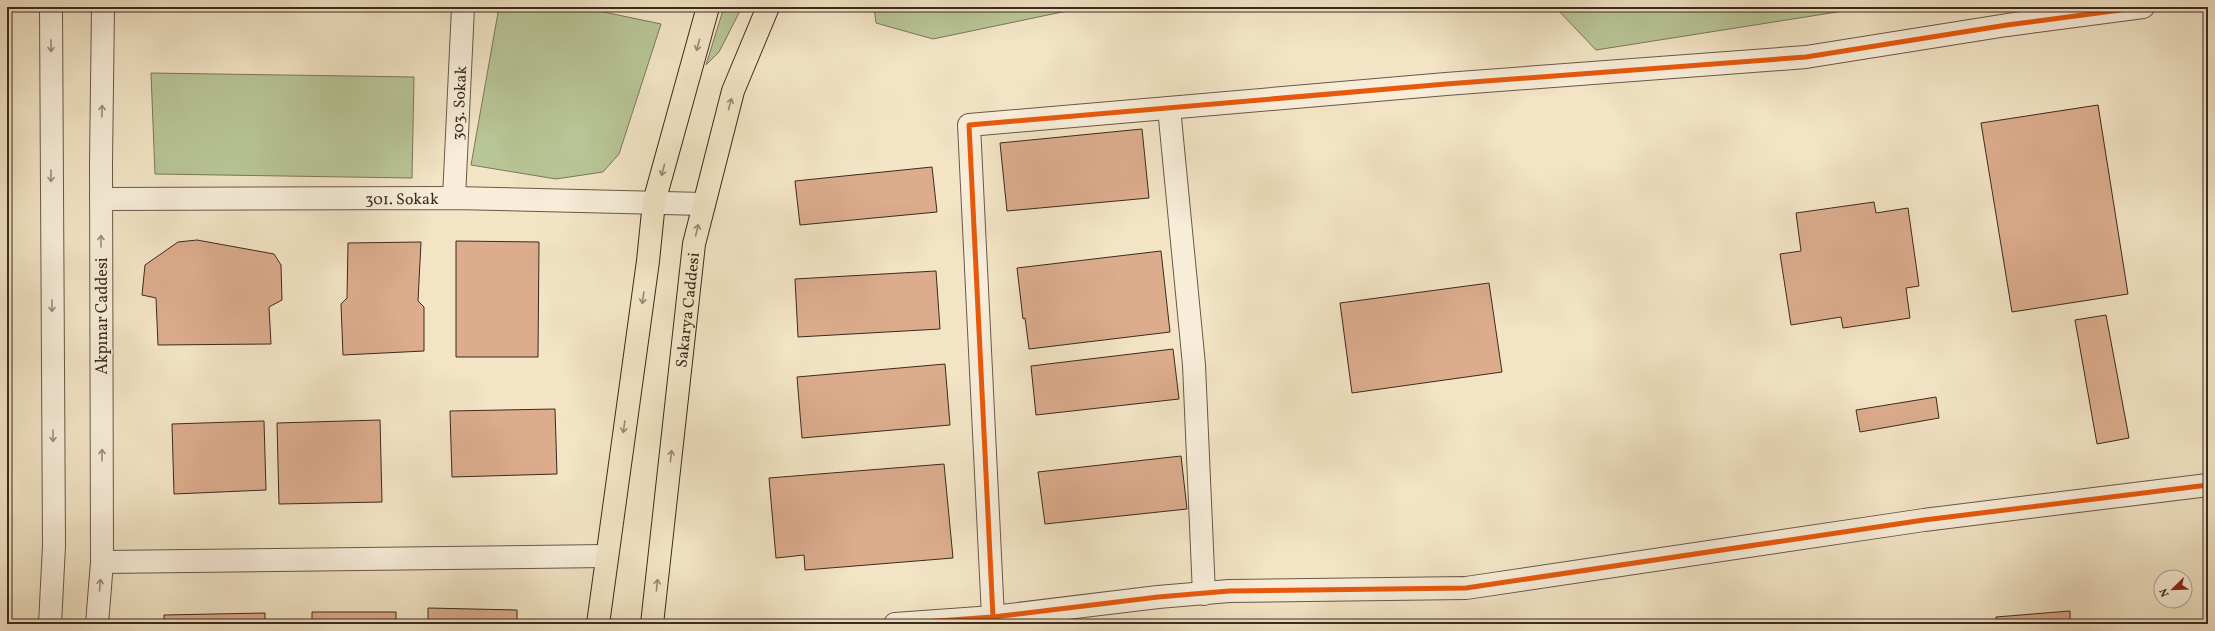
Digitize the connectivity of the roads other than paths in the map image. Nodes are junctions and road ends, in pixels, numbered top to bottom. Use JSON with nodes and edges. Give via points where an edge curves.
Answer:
{"nodes":[{"id":1,"x":51,"y":7,"type":"edge"},
{"id":2,"x":103,"y":7,"type":"edge"},
{"id":3,"x":462,"y":7,"type":"edge"},
{"id":4,"x":708,"y":7,"type":"edge"},
{"id":5,"x":768,"y":7,"type":"edge"},
{"id":6,"x":2143,"y":7,"type":"edge"},
{"id":7,"x":1170,"y":108,"type":"junction"},
{"id":8,"x":101,"y":198,"type":"junction"},
{"id":9,"x":454,"y":198,"type":"junction"},
{"id":10,"x":654,"y":202,"type":"junction"},
{"id":11,"x":704,"y":204,"type":"junction"},
{"id":12,"x":2208,"y":485,"type":"edge"},
{"id":13,"x":606,"y":556,"type":"junction"},
{"id":14,"x":102,"y":562,"type":"junction"},
{"id":15,"x":1204,"y":594,"type":"junction"},
{"id":16,"x":993,"y":617,"type":"junction"},
{"id":17,"x":50,"y":624,"type":"edge"},
{"id":18,"x":97,"y":624,"type":"edge"},
{"id":19,"x":598,"y":624,"type":"edge"},
{"id":20,"x":652,"y":624,"type":"edge"},
{"id":21,"x":895,"y":624,"type":"edge"}],
"edges":[{"from":1,"to":17,"type":"street","one_way":true,"via":[[54,546]]},
{"from":8,"to":2,"type":"street","name":"Akpınar Caddesi","one_way":true},
{"from":3,"to":9,"type":"street","name":"303. Sokak"},
{"from":4,"to":10,"type":"main road","one_way":true},
{"from":11,"to":5,"type":"main road","name":"Sakarya Caddesi","one_way":true,"via":[[733,91]]},
{"from":6,"to":7,"type":"street","via":[[2007,25],[1806,57]]},
{"from":7,"to":15,"type":"street","via":[[1194,365]]},
{"from":7,"to":16,"type":"street","via":[[969,125]]},
{"from":8,"to":9,"type":"street","name":"301. Sokak"},
{"from":14,"to":8,"type":"street","name":"Akpınar Caddesi","one_way":true},
{"from":9,"to":10,"type":"street","name":"301. Sokak"},
{"from":10,"to":11,"type":"street","name":"301. Sokak"},
{"from":10,"to":13,"type":"main road","one_way":true},
{"from":20,"to":11,"type":"main road","name":"Sakarya Caddesi","one_way":true,"via":[[694,244]]},
{"from":12,"to":15,"type":"street","via":[[1924,520],[1466,588],[1229,591]]},
{"from":13,"to":14,"type":"street"},
{"from":13,"to":19,"type":"main road"},
{"from":18,"to":14,"type":"street","name":"Akpınar Caddesi","one_way":true},
{"from":15,"to":16,"type":"street","via":[[1158,597]]},
{"from":16,"to":21,"type":"street"}]}
